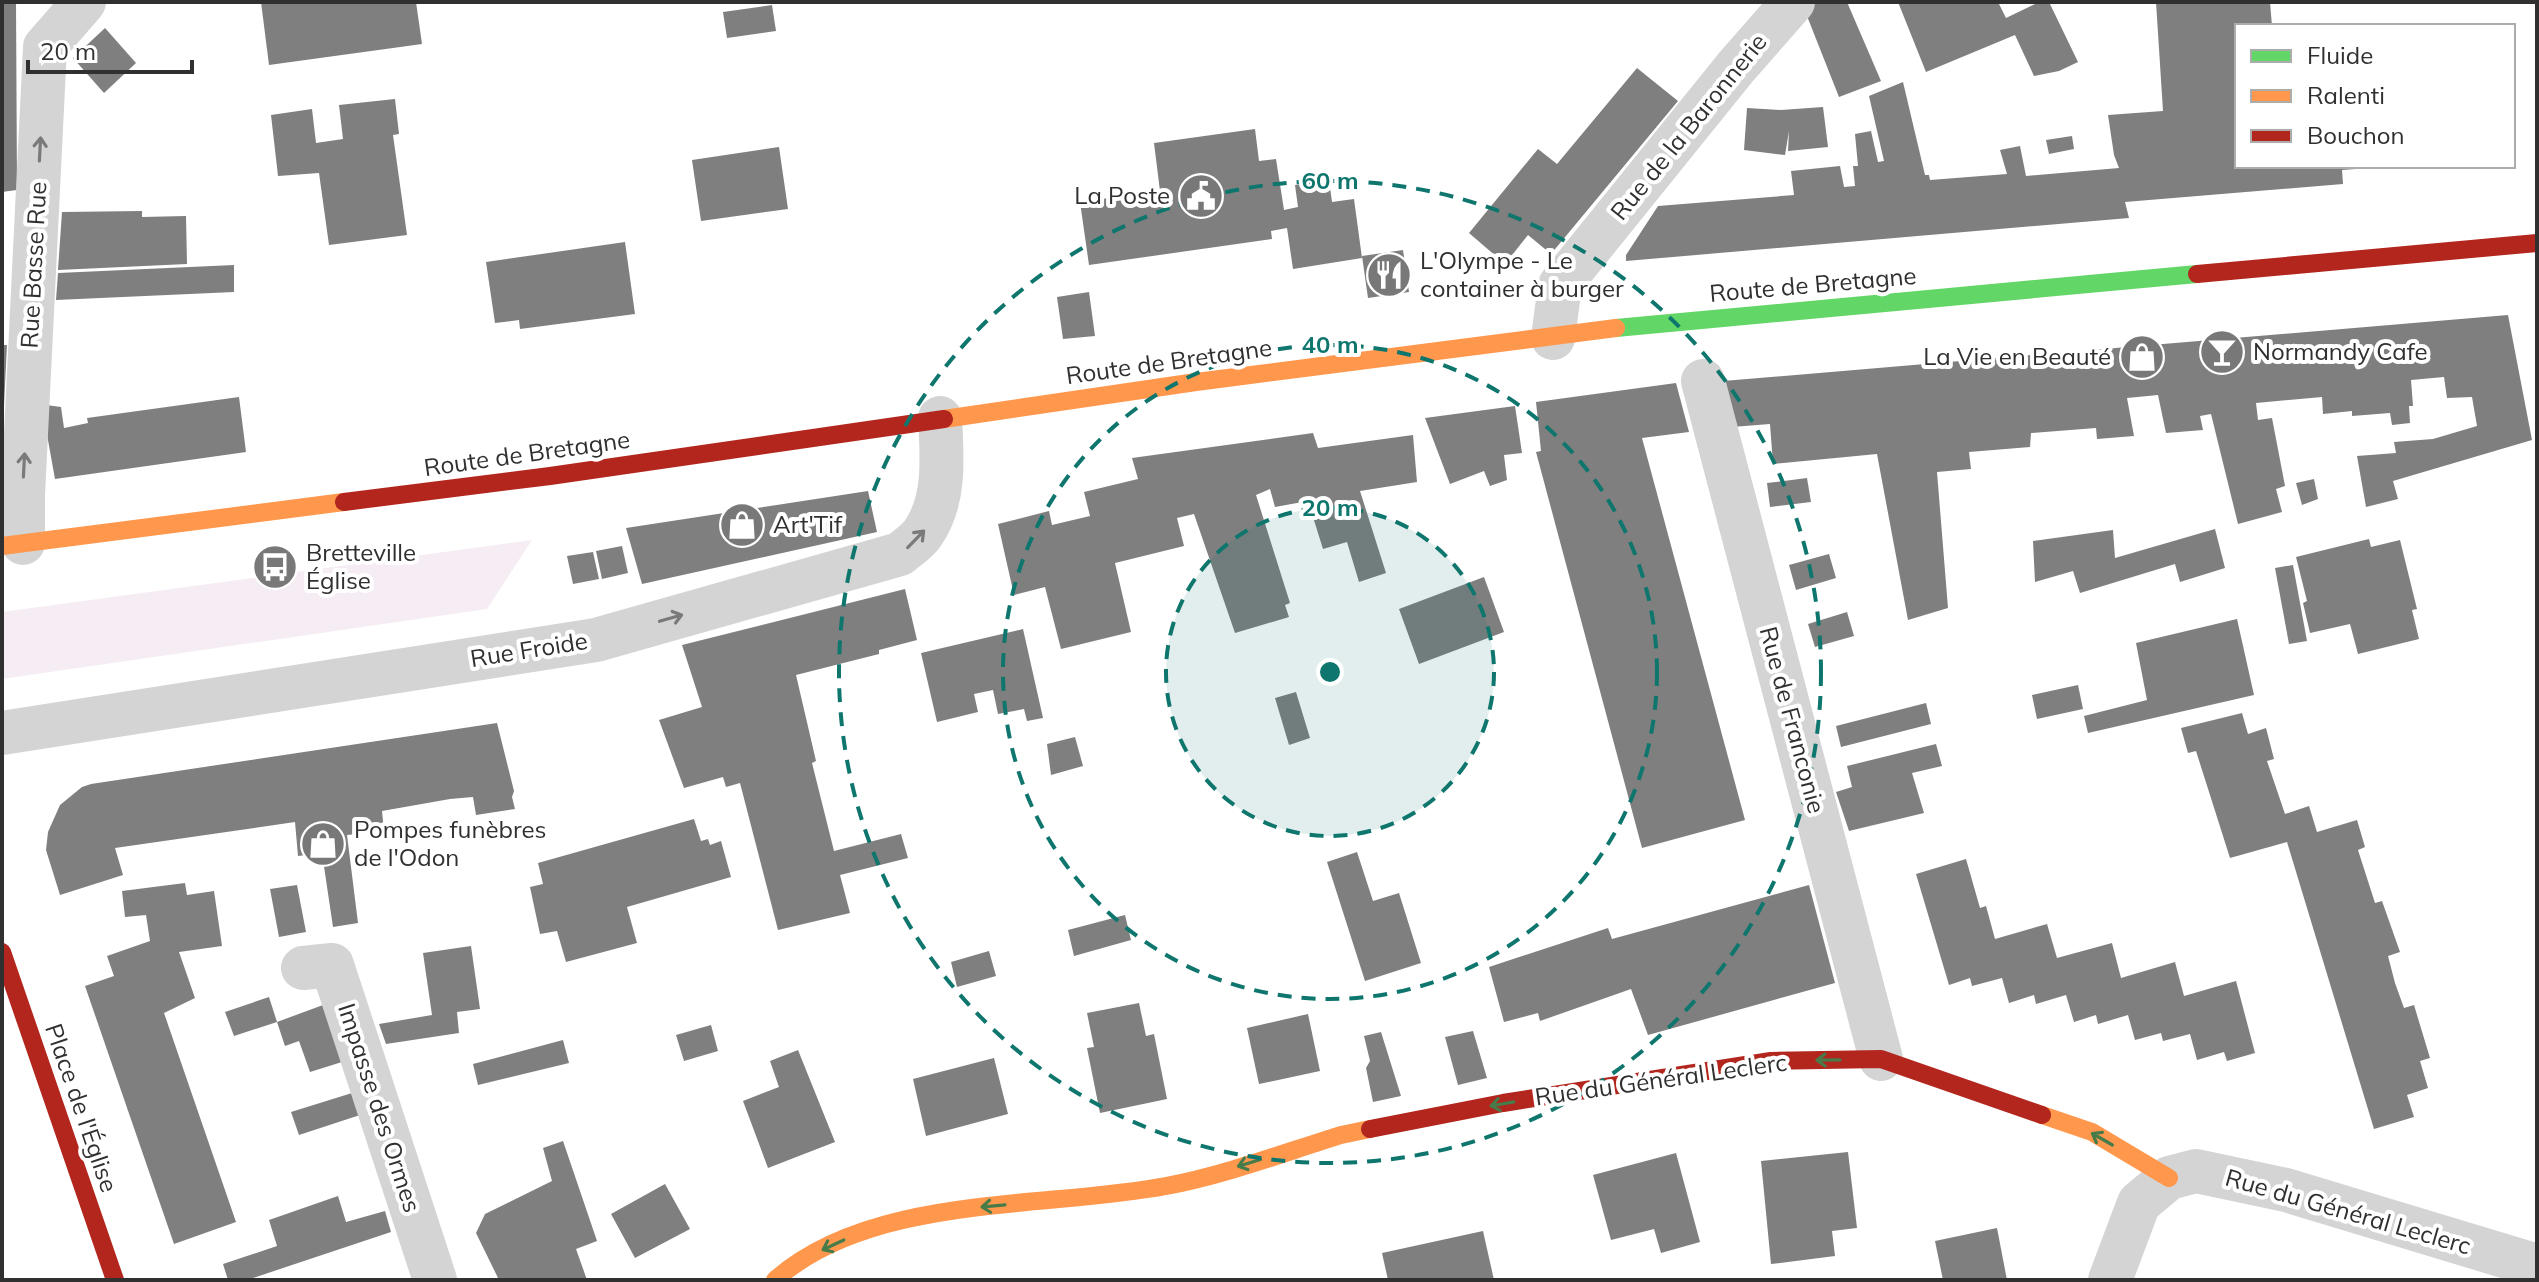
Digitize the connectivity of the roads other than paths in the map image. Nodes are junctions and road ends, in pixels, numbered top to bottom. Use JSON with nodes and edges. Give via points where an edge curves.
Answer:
{"nodes":[{"id":1,"x":84,"y":2,"type":"edge"},
{"id":2,"x":1793,"y":2,"type":"edge"},
{"id":3,"x":2537,"y":243,"type":"edge"},
{"id":4,"x":1553,"y":338,"type":"junction"},
{"id":5,"x":1703,"y":381,"type":"dead end"},
{"id":6,"x":940,"y":418,"type":"junction"},
{"id":7,"x":12,"y":544,"type":"edge"},
{"id":8,"x":2,"y":733,"type":"edge"},
{"id":9,"x":2,"y":952,"type":"edge"},
{"id":10,"x":303,"y":968,"type":"dead end"},
{"id":11,"x":1881,"y":1059,"type":"junction"},
{"id":12,"x":2169,"y":1178,"type":"junction"},
{"id":13,"x":2537,"y":1266,"type":"edge"},
{"id":14,"x":115,"y":1280,"type":"edge"},
{"id":15,"x":435,"y":1280,"type":"edge"},
{"id":16,"x":775,"y":1280,"type":"edge"},
{"id":17,"x":2110,"y":1280,"type":"edge"}],
"edges":[{"from":7,"to":1,"type":"street","name":"Rue Basse Rue","one_way":true,"via":[[23,495],[45,47]]},
{"from":2,"to":4,"type":"street","name":"Rue de la Baronnerie","via":[[1560,285]]},
{"from":3,"to":4,"type":"main road","name":"Route de Bretagne","via":[[1657,323]]},
{"from":4,"to":6,"type":"main road","name":"Route de Bretagne"},
{"from":5,"to":11,"type":"street","name":"Rue de Franconie"},
{"from":6,"to":7,"type":"main road","name":"Route de Bretagne","via":[[550,476]]},
{"from":8,"to":6,"type":"street","name":"Rue Froide","one_way":true,"via":[[596,640],[900,554],[923,534],[936,505],[943,467]]},
{"from":9,"to":14,"type":"main road","name":"Place de l'Église"},
{"from":10,"to":15,"type":"street","name":"Impasse des Ormes","via":[[332,965]]},
{"from":12,"to":11,"type":"main road","name":"Rue du Général Leclerc","one_way":true,"via":[[2092,1132]]},
{"from":11,"to":16,"type":"main road","name":"Rue du Général Leclerc","one_way":true,"via":[[1771,1061],[1503,1103],[1341,1135],[1167,1186],[968,1208],[897,1222],[845,1239],[793,1264]]},
{"from":12,"to":13,"type":"street","name":"Rue du Général Leclerc","via":[[2196,1171],[2286,1190]]},
{"from":12,"to":17,"type":"street","via":[[2139,1203]]}]}
